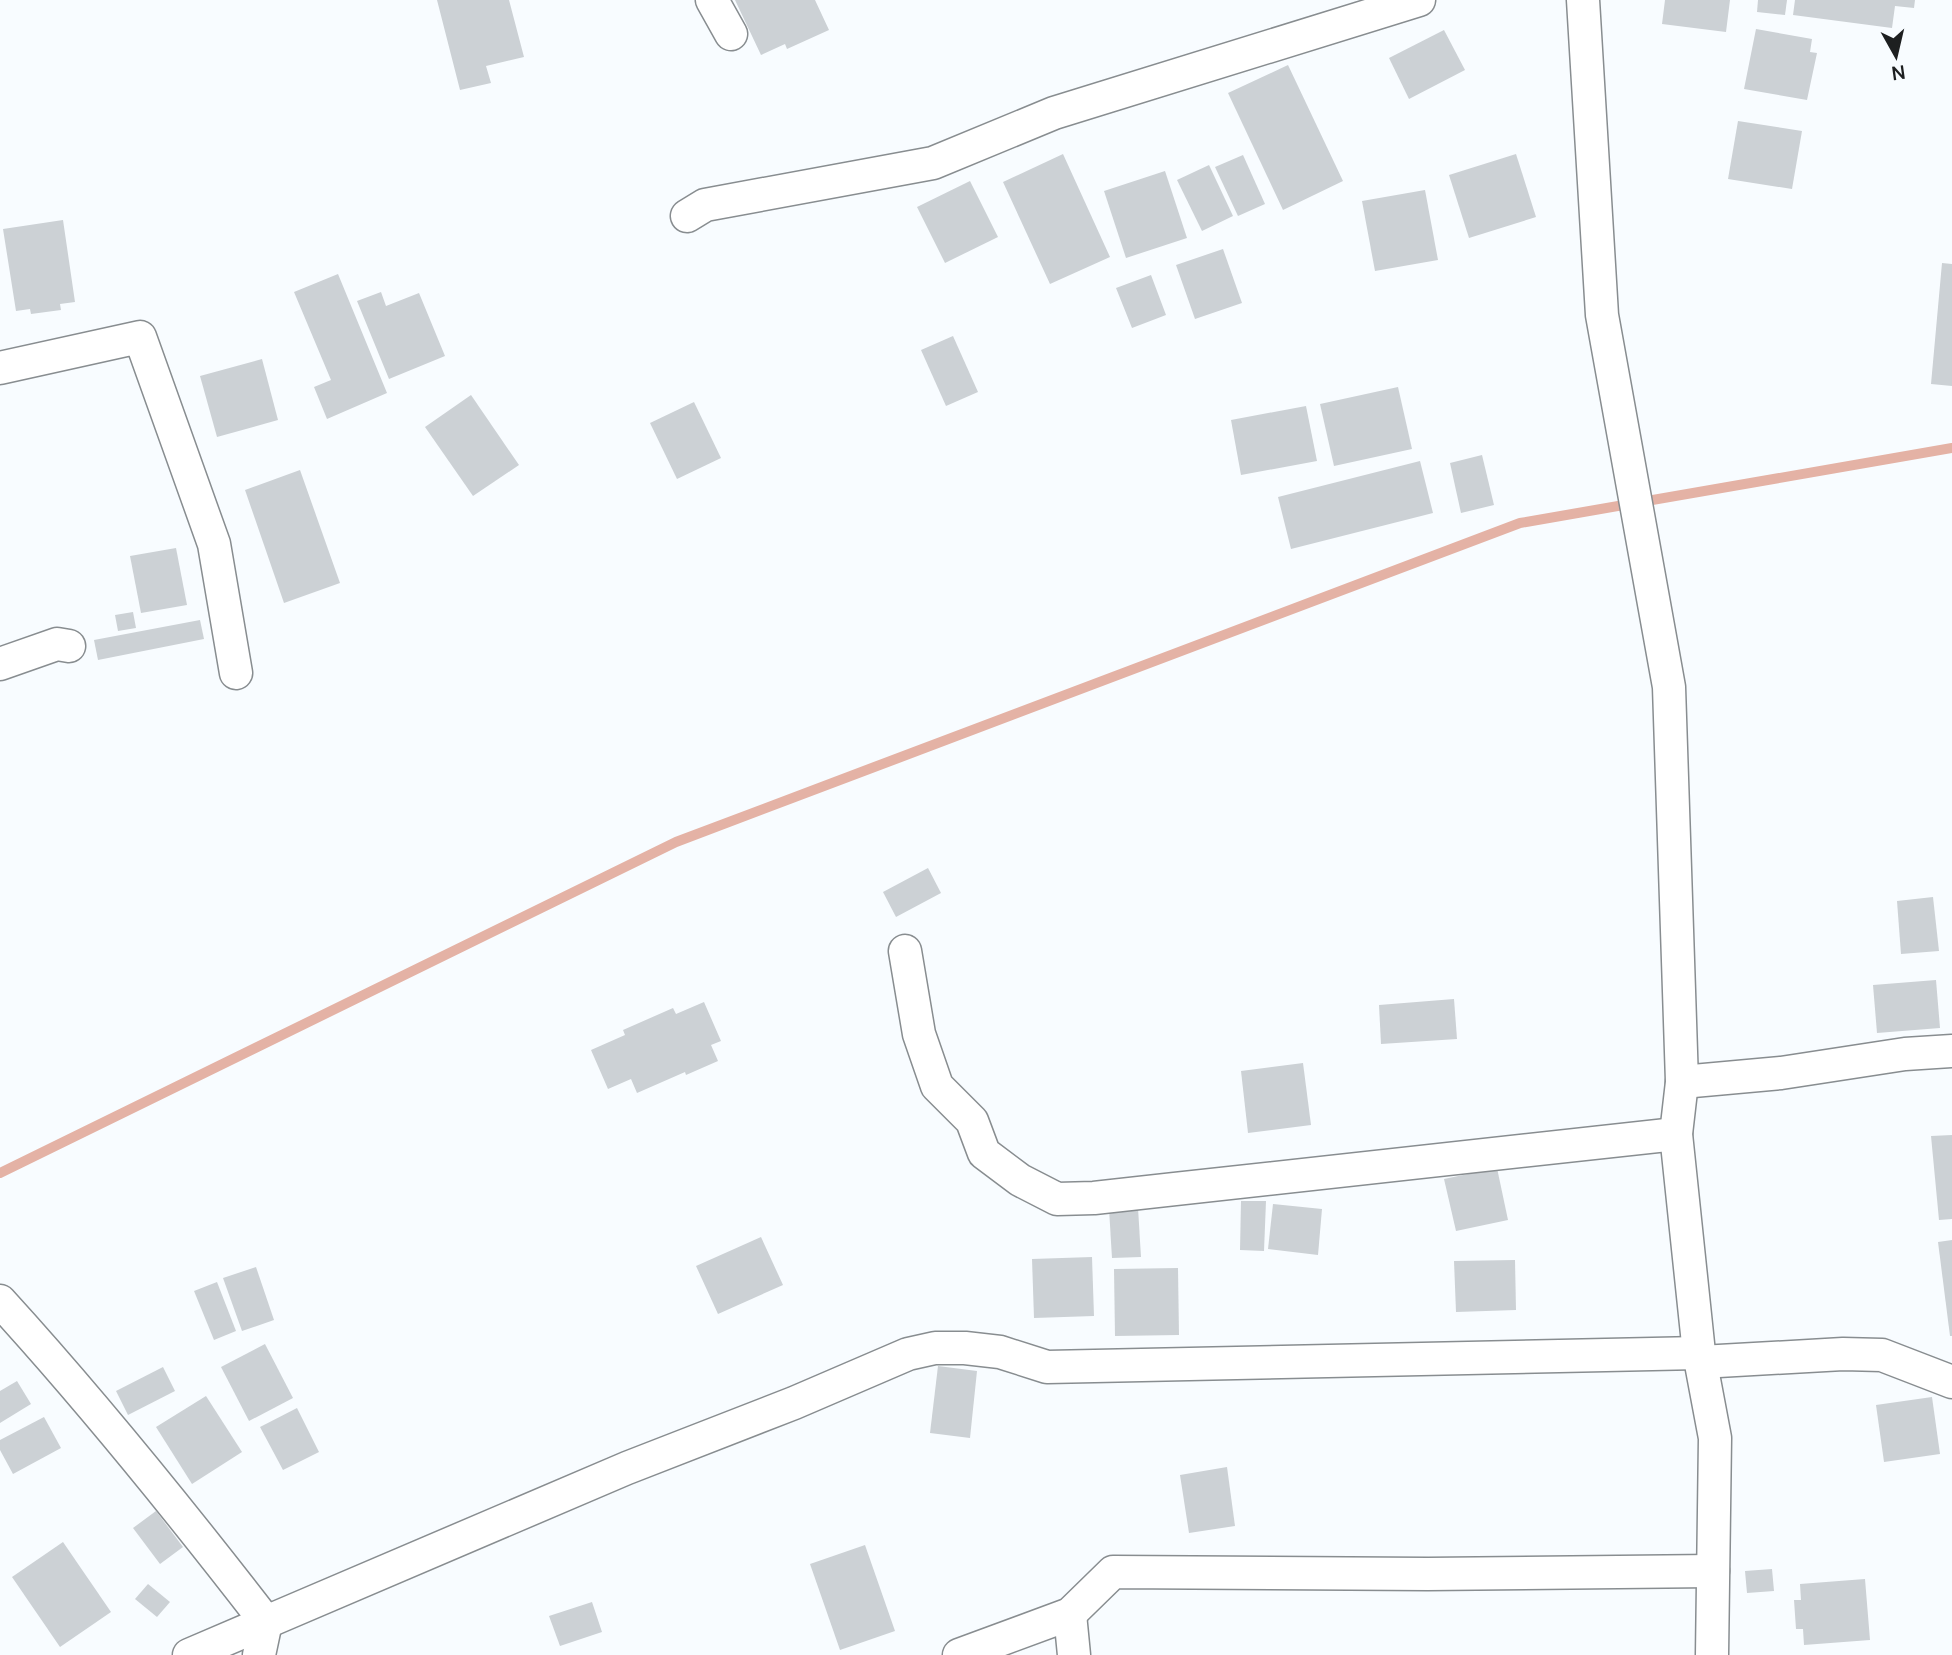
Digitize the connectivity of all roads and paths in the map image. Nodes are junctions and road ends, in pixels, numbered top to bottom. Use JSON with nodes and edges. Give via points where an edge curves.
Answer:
{"nodes":[{"id":1,"x":712,"y":0,"type":"edge"},
{"id":2,"x":1419,"y":0,"type":"edge"},
{"id":3,"x":1583,"y":0,"type":"edge"},
{"id":4,"x":730,"y":34,"type":"dead end"},
{"id":5,"x":687,"y":216,"type":"dead end"},
{"id":6,"x":0,"y":368,"type":"edge"},
{"id":7,"x":69,"y":646,"type":"dead end"},
{"id":8,"x":0,"y":664,"type":"edge"},
{"id":9,"x":236,"y":673,"type":"dead end"},
{"id":10,"x":905,"y":951,"type":"dead end"},
{"id":11,"x":1952,"y":1051,"type":"edge"},
{"id":12,"x":1682,"y":1082,"type":"junction"},
{"id":13,"x":1676,"y":1134,"type":"junction"},
{"id":14,"x":0,"y":1301,"type":"edge"},
{"id":15,"x":1700,"y":1357,"type":"junction"},
{"id":16,"x":1952,"y":1382,"type":"edge"},
{"id":17,"x":1713,"y":1571,"type":"junction"},
{"id":18,"x":1070,"y":1614,"type":"junction"},
{"id":19,"x":266,"y":1622,"type":"junction"},
{"id":20,"x":190,"y":1655,"type":"edge"},
{"id":21,"x":259,"y":1655,"type":"edge"},
{"id":22,"x":959,"y":1655,"type":"edge"},
{"id":23,"x":1074,"y":1655,"type":"edge"},
{"id":24,"x":1712,"y":1655,"type":"edge"}],
"edges":[{"from":1,"to":4,"type":"street"},
{"from":2,"to":5,"type":"street","via":[[1054,113],[933,163],[705,205]]},
{"from":3,"to":12,"type":"street","via":[[1602,315],[1669,687]]},
{"from":6,"to":9,"type":"street","via":[[140,338],[214,544]]},
{"from":7,"to":8,"type":"street","via":[[57,644]]},
{"from":10,"to":13,"type":"street","via":[[919,1034],[937,1086],[972,1121],[984,1153],[1020,1180],[1057,1199]]},
{"from":11,"to":12,"type":"street"},
{"from":12,"to":13,"type":"street"},
{"from":13,"to":15,"type":"street"},
{"from":14,"to":19,"type":"street","via":[[83,1393]]},
{"from":15,"to":16,"type":"street","via":[[1882,1355]]},
{"from":15,"to":17,"type":"street","via":[[1715,1438]]},
{"from":15,"to":19,"type":"street","via":[[1046,1367],[1000,1352],[935,1348],[908,1354],[627,1468]]},
{"from":17,"to":18,"type":"street","via":[[1113,1572]]},
{"from":17,"to":24,"type":"street"},
{"from":18,"to":22,"type":"street"},
{"from":18,"to":23,"type":"street"},
{"from":19,"to":20,"type":"street"},
{"from":19,"to":21,"type":"street"}]}
